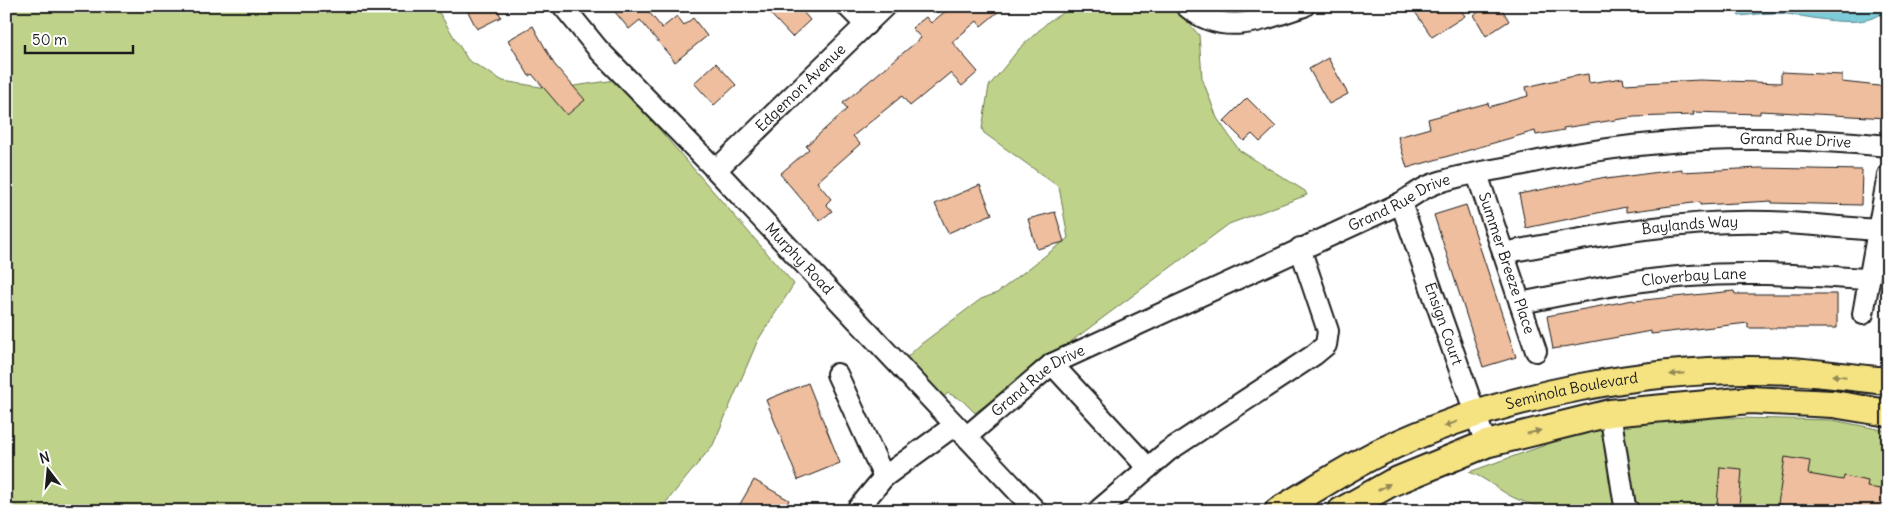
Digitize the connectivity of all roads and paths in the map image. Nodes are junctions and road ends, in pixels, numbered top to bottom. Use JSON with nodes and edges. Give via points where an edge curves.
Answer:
{"nodes":[{"id":1,"x":563,"y":6,"type":"edge"},
{"id":2,"x":848,"y":6,"type":"edge"},
{"id":3,"x":885,"y":6,"type":"edge"},
{"id":4,"x":1186,"y":6,"type":"edge"},
{"id":5,"x":1304,"y":6,"type":"edge"},
{"id":6,"x":866,"y":25,"type":"junction"},
{"id":7,"x":1888,"y":146,"type":"edge"},
{"id":8,"x":716,"y":170,"type":"junction"},
{"id":9,"x":1477,"y":174,"type":"junction"},
{"id":10,"x":1888,"y":175,"type":"edge"},
{"id":11,"x":1401,"y":203,"type":"junction"},
{"id":12,"x":1878,"y":230,"type":"junction"},
{"id":13,"x":1300,"y":248,"type":"junction"},
{"id":14,"x":1503,"y":253,"type":"junction"},
{"id":15,"x":1869,"y":279,"type":"junction"},
{"id":16,"x":1520,"y":303,"type":"junction"},
{"id":17,"x":1863,"y":314,"type":"dead end"},
{"id":18,"x":1536,"y":351,"type":"dead end"},
{"id":19,"x":1052,"y":364,"type":"junction"},
{"id":20,"x":838,"y":374,"type":"dead end"},
{"id":21,"x":1888,"y":381,"type":"edge"},
{"id":22,"x":1610,"y":413,"type":"junction"},
{"id":23,"x":1888,"y":413,"type":"edge"},
{"id":24,"x":1475,"y":414,"type":"junction"},
{"id":25,"x":961,"y":431,"type":"junction"},
{"id":26,"x":1486,"y":444,"type":"junction"},
{"id":27,"x":1148,"y":468,"type":"junction"},
{"id":28,"x":884,"y":477,"type":"junction"},
{"id":29,"x":1100,"y":509,"type":"dead end"},
{"id":30,"x":856,"y":511,"type":"edge"},
{"id":31,"x":1036,"y":511,"type":"edge"},
{"id":32,"x":1278,"y":511,"type":"edge"},
{"id":33,"x":1341,"y":511,"type":"edge"},
{"id":34,"x":1629,"y":511,"type":"edge"}],
"edges":[{"from":1,"to":8,"type":"street","name":"Murphy Road","via":[[598,49]]},
{"from":2,"to":6,"type":"street"},
{"from":3,"to":6,"type":"street","name":"Edgemon Avenue"},
{"from":4,"to":5,"type":"street","via":[[1200,18],[1221,24],[1253,23]]},
{"from":6,"to":8,"type":"street","name":"Edgemon Avenue"},
{"from":7,"to":9,"type":"street","name":"Grand Rue Drive","via":[[1814,139],[1734,138],[1657,142],[1564,155]]},
{"from":8,"to":25,"type":"street","name":"Murphy Road"},
{"from":9,"to":11,"type":"street","name":"Grand Rue Drive","via":[[1433,184]]},
{"from":9,"to":14,"type":"street","name":"Summer Breeze Place"},
{"from":10,"to":12,"type":"street"},
{"from":11,"to":13,"type":"street","name":"Grand Rue Drive"},
{"from":11,"to":24,"type":"street","name":"Ensign Court"},
{"from":12,"to":14,"type":"street","name":"Baylands Way","via":[[1767,222],[1691,224],[1615,232]]},
{"from":12,"to":15,"type":"street"},
{"from":13,"to":19,"type":"street","name":"Grand Rue Drive"},
{"from":13,"to":27,"type":"street","via":[[1328,331],[1326,345],[1168,451]]},
{"from":14,"to":16,"type":"street","name":"Summer Breeze Place"},
{"from":15,"to":16,"type":"street","name":"Cloverbay Lane","via":[[1766,273],[1691,276],[1616,284]]},
{"from":15,"to":17,"type":"street"},
{"from":16,"to":18,"type":"street","name":"Summer Breeze Place"},
{"from":19,"to":25,"type":"street","name":"Grand Rue Drive"},
{"from":19,"to":27,"type":"street"},
{"from":20,"to":28,"type":"street"},
{"from":21,"to":24,"type":"main road","name":"Seminola Boulevard","one_way":true,"via":[[1789,371],[1703,372],[1599,382]]},
{"from":22,"to":23,"type":"main road","name":"Seminola Boulevard","via":[[1750,400],[1833,404]]},
{"from":26,"to":22,"type":"main road","name":"Seminola Boulevard","one_way":true},
{"from":22,"to":34,"type":"street","via":[[1625,506]]},
{"from":24,"to":26,"type":"street","name":"Ensign Court"},
{"from":24,"to":32,"type":"main road","name":"Seminola Boulevard","one_way":true,"via":[[1380,452]]},
{"from":25,"to":28,"type":"street","name":"Grand Rue Drive"},
{"from":25,"to":31,"type":"street","name":"Murphy Road"},
{"from":33,"to":26,"type":"main road","name":"Seminola Boulevard","one_way":true,"via":[[1392,483]]},
{"from":27,"to":29,"type":"street"},
{"from":28,"to":30,"type":"street","name":"Grand Rue Drive"}]}
